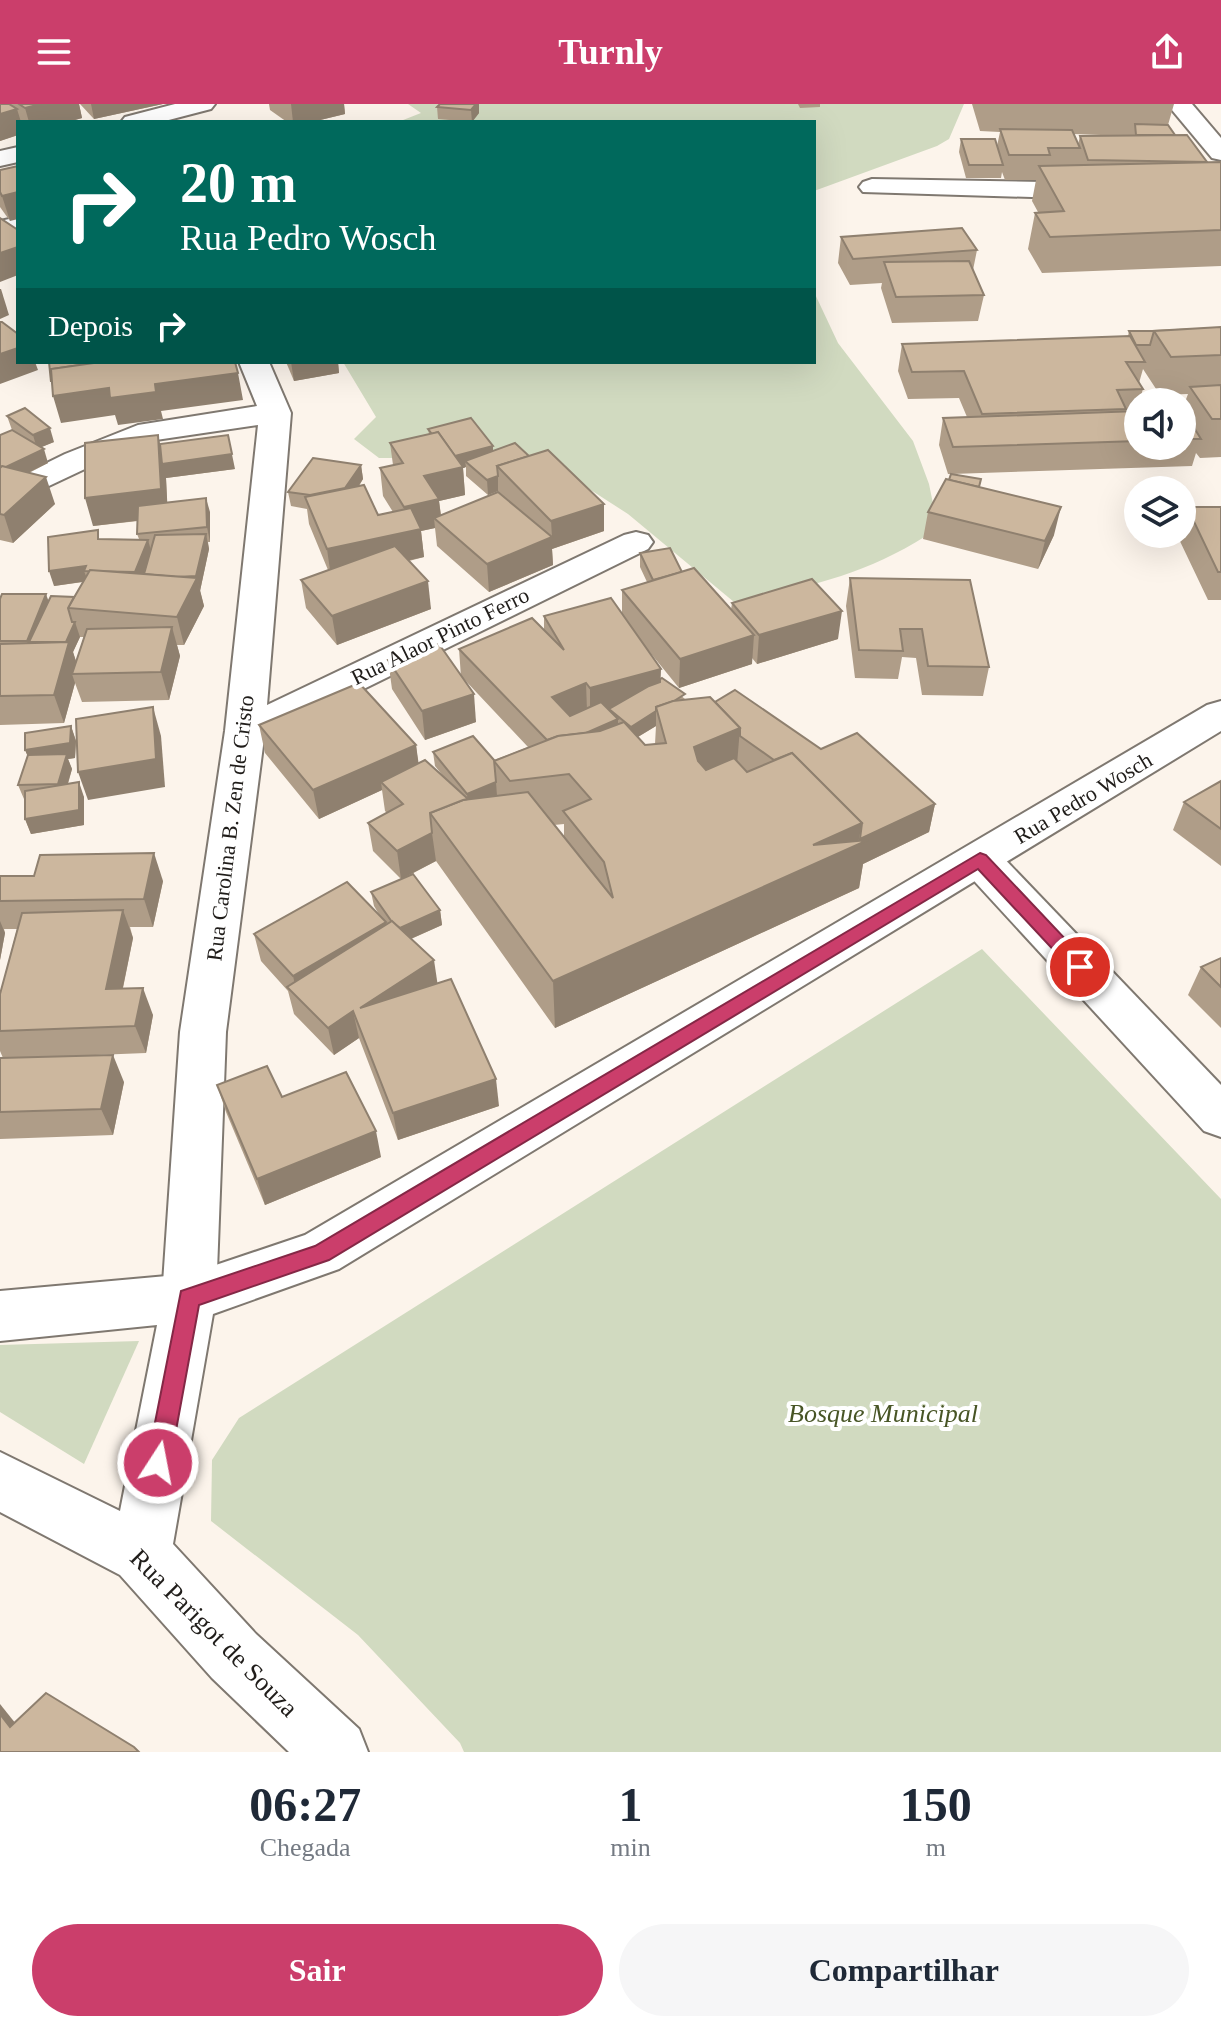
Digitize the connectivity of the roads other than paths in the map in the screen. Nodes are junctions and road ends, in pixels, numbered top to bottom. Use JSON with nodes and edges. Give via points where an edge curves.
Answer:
{"nodes":[{"id":1,"x":203,"y":104,"type":"edge"},
{"id":2,"x":1179,"y":104,"type":"edge"},
{"id":3,"x":141,"y":120,"type":"edge"},
{"id":4,"x":1217,"y":144,"type":"edge"},
{"id":5,"x":872,"y":187,"type":"dead end"},
{"id":6,"x":1113,"y":191,"type":"edge"},
{"id":7,"x":255,"y":364,"type":"edge"},
{"id":8,"x":275,"y":413,"type":"junction"},
{"id":9,"x":0,"y":499,"type":"edge"},
{"id":10,"x":636,"y":542,"type":"dead end"},
{"id":11,"x":1221,"y":714,"type":"edge"},
{"id":12,"x":245,"y":731,"type":"junction"},
{"id":13,"x":980,"y":860,"type":"junction"},
{"id":14,"x":1221,"y":1117,"type":"edge"},
{"id":15,"x":189,"y":1298,"type":"junction"},
{"id":16,"x":0,"y":1316,"type":"edge"},
{"id":17,"x":0,"y":1481,"type":"edge"},
{"id":18,"x":141,"y":1554,"type":"junction"},
{"id":19,"x":336,"y":1752,"type":"edge"}],
"edges":[{"from":1,"to":3,"type":"street"},
{"from":2,"to":4,"type":"street"},
{"from":5,"to":6,"type":"street"},
{"from":7,"to":8,"type":"street","name":"Rua Carolina B. Zen de Cristo"},
{"from":8,"to":9,"type":"street","via":[[149,432]]},
{"from":8,"to":12,"type":"street","name":"Rua Carolina B. Zen de Cristo"},
{"from":10,"to":12,"type":"street","name":"Rua Alaor Pinto Ferro"},
{"from":11,"to":13,"type":"street","name":"Rua Pedro Wosch"},
{"from":12,"to":15,"type":"street","name":"Rua Carolina B. Zen de Cristo","via":[[203,1032]]},
{"from":13,"to":14,"type":"street"},
{"from":13,"to":15,"type":"street","name":"Rua Pedro Wosch","via":[[321,1253]]},
{"from":15,"to":16,"type":"street","name":"Rua Pedro Wosch"},
{"from":15,"to":18,"type":"street","name":"Rua Carolina B. Zen de Cristo"},
{"from":17,"to":18,"type":"street","name":"Rua Parigot de Souza"},
{"from":18,"to":19,"type":"street","name":"Rua Parigot de Souza","via":[[234,1656]]}]}
